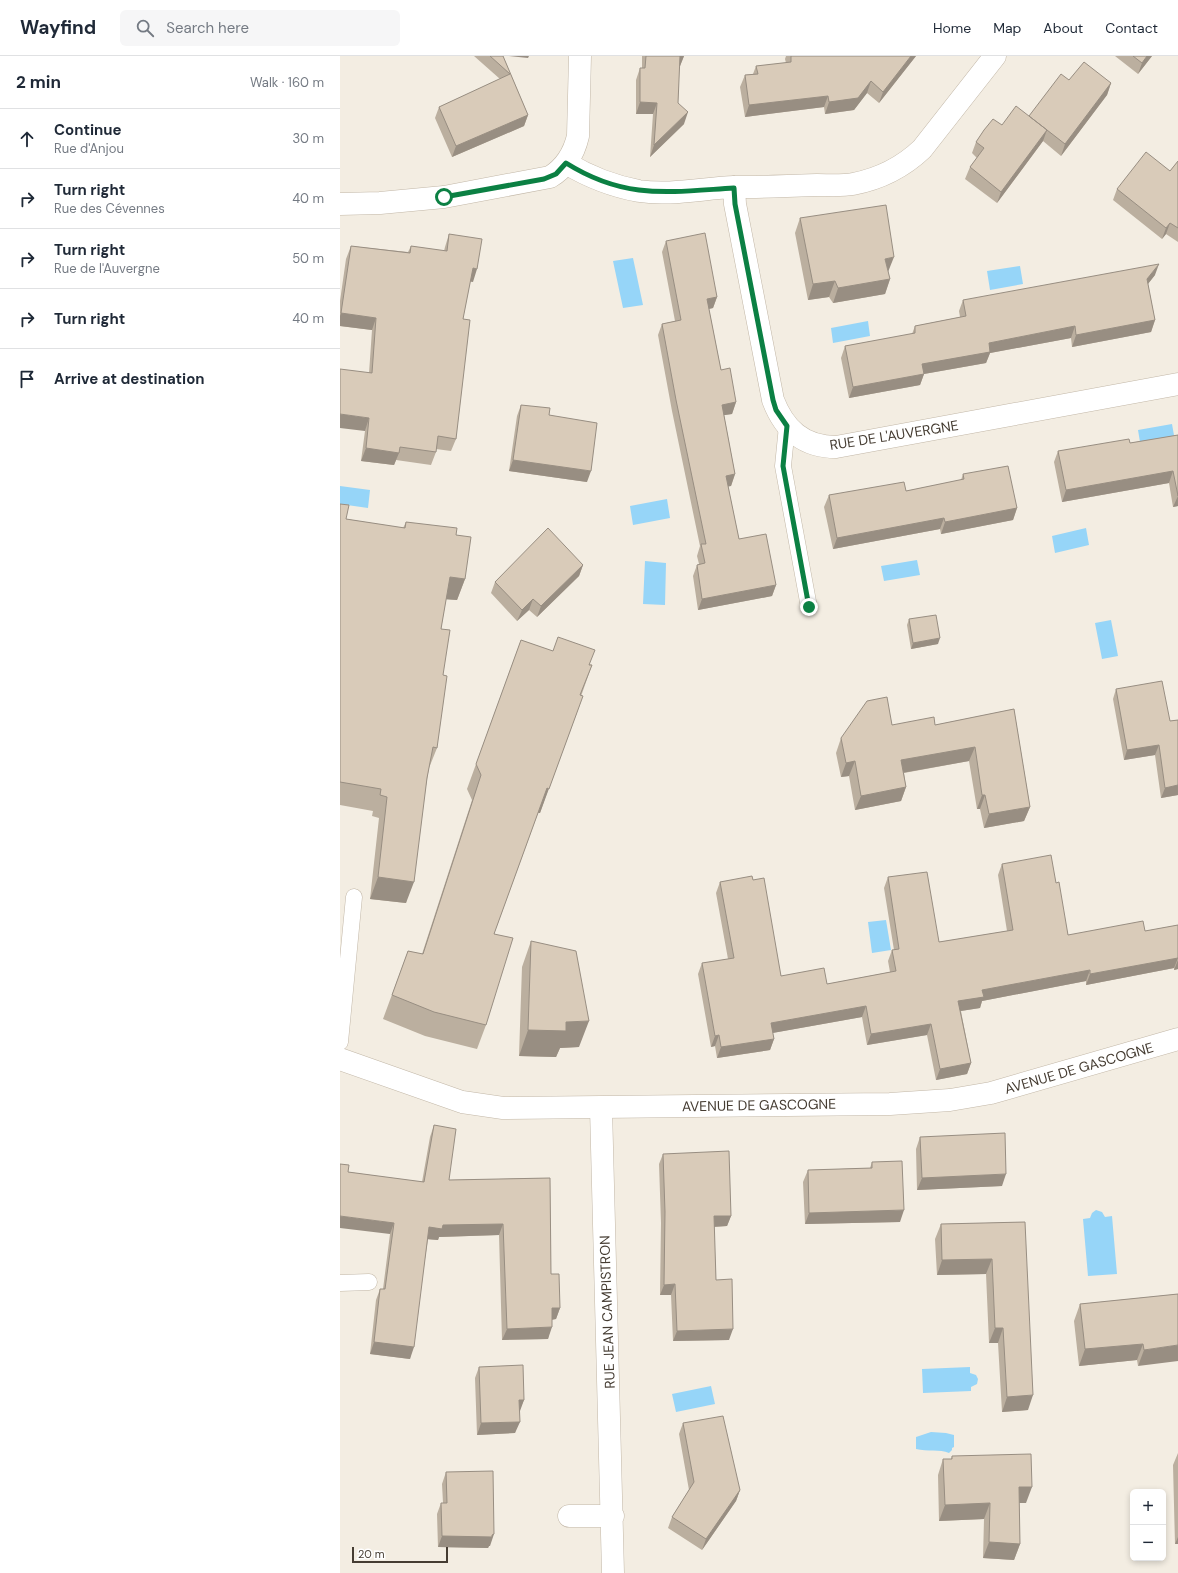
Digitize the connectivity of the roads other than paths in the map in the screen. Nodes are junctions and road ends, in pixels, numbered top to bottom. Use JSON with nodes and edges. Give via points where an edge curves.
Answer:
{"nodes":[{"id":1,"x":580,"y":56,"type":"edge"},
{"id":2,"x":995,"y":56,"type":"edge"},
{"id":3,"x":566,"y":163,"type":"junction"},
{"id":4,"x":734,"y":188,"type":"junction"},
{"id":5,"x":340,"y":204,"type":"edge"},
{"id":6,"x":1178,"y":384,"type":"edge"},
{"id":7,"x":787,"y":426,"type":"junction"},
{"id":8,"x":809,"y":607,"type":"dead end"},
{"id":9,"x":354,"y":898,"type":"dead end"},
{"id":10,"x":1178,"y":1039,"type":"edge"},
{"id":11,"x":340,"y":1042,"type":"edge"},
{"id":12,"x":340,"y":1059,"type":"edge"},
{"id":13,"x":601,"y":1108,"type":"junction"},
{"id":14,"x":369,"y":1282,"type":"dead end"},
{"id":15,"x":340,"y":1283,"type":"edge"},
{"id":16,"x":569,"y":1516,"type":"dead end"},
{"id":17,"x":613,"y":1516,"type":"junction"},
{"id":18,"x":613,"y":1573,"type":"edge"}],
"edges":[{"from":1,"to":3,"type":"street","via":[[578,136],[574,150]]},
{"from":2,"to":4,"type":"street","via":[[922,149],[912,159],[893,170],[852,184]]},
{"from":3,"to":4,"type":"street","via":[[603,182],[640,191],[660,193]]},
{"from":3,"to":5,"type":"street","via":[[556,174],[544,179],[444,197]]},
{"from":4,"to":7,"type":"street","name":"RUE DE L'AUVERGNE","via":[[773,400]]},
{"from":6,"to":7,"type":"street","name":"RUE DE L'AUVERGNE","via":[[836,447],[812,444]]},
{"from":7,"to":8,"type":"lane","via":[[783,466]]},
{"from":9,"to":11,"type":"lane"},
{"from":10,"to":13,"type":"street","name":"AVENUE DE GASCOGNE","via":[[999,1091],[950,1100],[890,1104]]},
{"from":12,"to":13,"type":"street","name":"AVENUE DE GASCOGNE","via":[[462,1102],[503,1108]]},
{"from":13,"to":17,"type":"street","name":"RUE JEAN CAMPISTRON"},
{"from":14,"to":15,"type":"lane"},
{"from":16,"to":17,"type":"street"},
{"from":17,"to":18,"type":"street","name":"RUE JEAN CAMPISTRON"}]}
